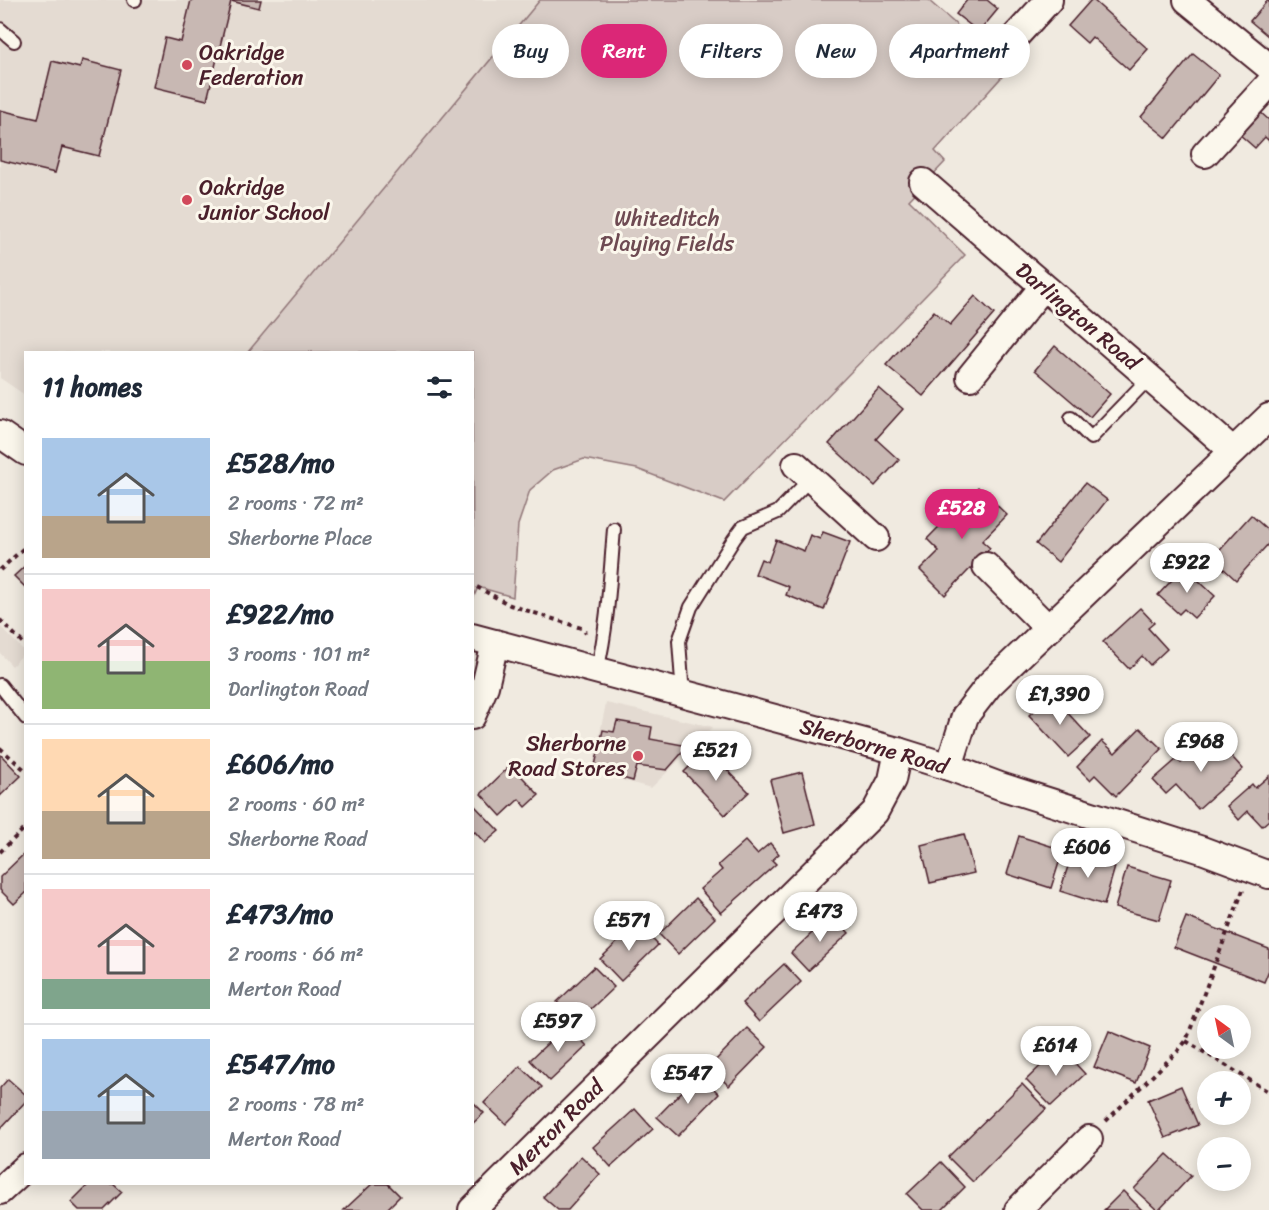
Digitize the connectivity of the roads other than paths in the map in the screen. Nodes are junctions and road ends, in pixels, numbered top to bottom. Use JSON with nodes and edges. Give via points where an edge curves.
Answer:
{"nodes":[{"id":1,"x":1049,"y":0,"type":"edge"},
{"id":2,"x":1187,"y":0,"type":"edge"},
{"id":3,"x":1028,"y":24,"type":"edge"},
{"id":4,"x":0,"y":29,"type":"edge"},
{"id":5,"x":14,"y":41,"type":"dead end"},
{"id":6,"x":1269,"y":67,"type":"edge"},
{"id":7,"x":1269,"y":84,"type":"edge"},
{"id":8,"x":1205,"y":154,"type":"dead end"},
{"id":9,"x":923,"y":182,"type":"dead end"},
{"id":10,"x":1043,"y":287,"type":"junction"},
{"id":11,"x":970,"y":377,"type":"dead end"},
{"id":12,"x":1150,"y":377,"type":"junction"},
{"id":13,"x":1269,"y":417,"type":"edge"},
{"id":14,"x":1071,"y":418,"type":"dead end"},
{"id":15,"x":0,"y":434,"type":"edge"},
{"id":16,"x":24,"y":451,"type":"edge"},
{"id":17,"x":1233,"y":451,"type":"junction"},
{"id":18,"x":803,"y":472,"type":"joint"},
{"id":19,"x":614,"y":530,"type":"dead end"},
{"id":20,"x":876,"y":538,"type":"dead end"},
{"id":21,"x":986,"y":566,"type":"dead end"},
{"id":22,"x":1049,"y":629,"type":"junction"},
{"id":23,"x":484,"y":640,"type":"edge"},
{"id":24,"x":599,"y":662,"type":"junction"},
{"id":25,"x":0,"y":686,"type":"edge"},
{"id":26,"x":679,"y":692,"type":"junction"},
{"id":27,"x":474,"y":711,"type":"edge"},
{"id":28,"x":24,"y":716,"type":"edge"},
{"id":29,"x":898,"y":751,"type":"junction"},
{"id":30,"x":949,"y":767,"type":"junction"},
{"id":31,"x":1260,"y":872,"type":"edge"},
{"id":32,"x":1089,"y":1139,"type":"road end"},
{"id":33,"x":24,"y":1169,"type":"edge"},
{"id":34,"x":0,"y":1191,"type":"edge"},
{"id":35,"x":472,"y":1210,"type":"edge"},
{"id":36,"x":1018,"y":1210,"type":"edge"}],
"edges":[{"from":1,"to":3,"type":"street"},
{"from":2,"to":6,"type":"street"},
{"from":4,"to":5,"type":"lane"},
{"from":7,"to":8,"type":"street"},
{"from":9,"to":10,"type":"street","name":"Darlington Road"},
{"from":10,"to":11,"type":"street"},
{"from":10,"to":12,"type":"street","name":"Darlington Road"},
{"from":12,"to":14,"type":"lane","via":[[1091,438]]},
{"from":12,"to":17,"type":"street","name":"Darlington Road"},
{"from":13,"to":17,"type":"street"},
{"from":15,"to":16,"type":"street"},
{"from":17,"to":22,"type":"street"},
{"from":18,"to":20,"type":"street"},
{"from":18,"to":26,"type":"lane","via":[[778,512],[743,527],[692,607],[679,641]]},
{"from":19,"to":24,"type":"lane"},
{"from":21,"to":22,"type":"street"},
{"from":22,"to":30,"type":"street","via":[[989,685],[965,716]]},
{"from":23,"to":24,"type":"street","name":"Sherborne Road"},
{"from":23,"to":27,"type":"street","via":[[485,686]]},
{"from":24,"to":26,"type":"street","name":"Sherborne Road"},
{"from":25,"to":28,"type":"lane"},
{"from":26,"to":29,"type":"street","name":"Sherborne Road"},
{"from":29,"to":30,"type":"street","name":"Sherborne Road"},
{"from":29,"to":35,"type":"street","name":"Merton Road","via":[[892,780],[876,812]]},
{"from":30,"to":31,"type":"street","name":"Sherborne Road"},
{"from":32,"to":36,"type":"street"},
{"from":33,"to":34,"type":"street"}]}
